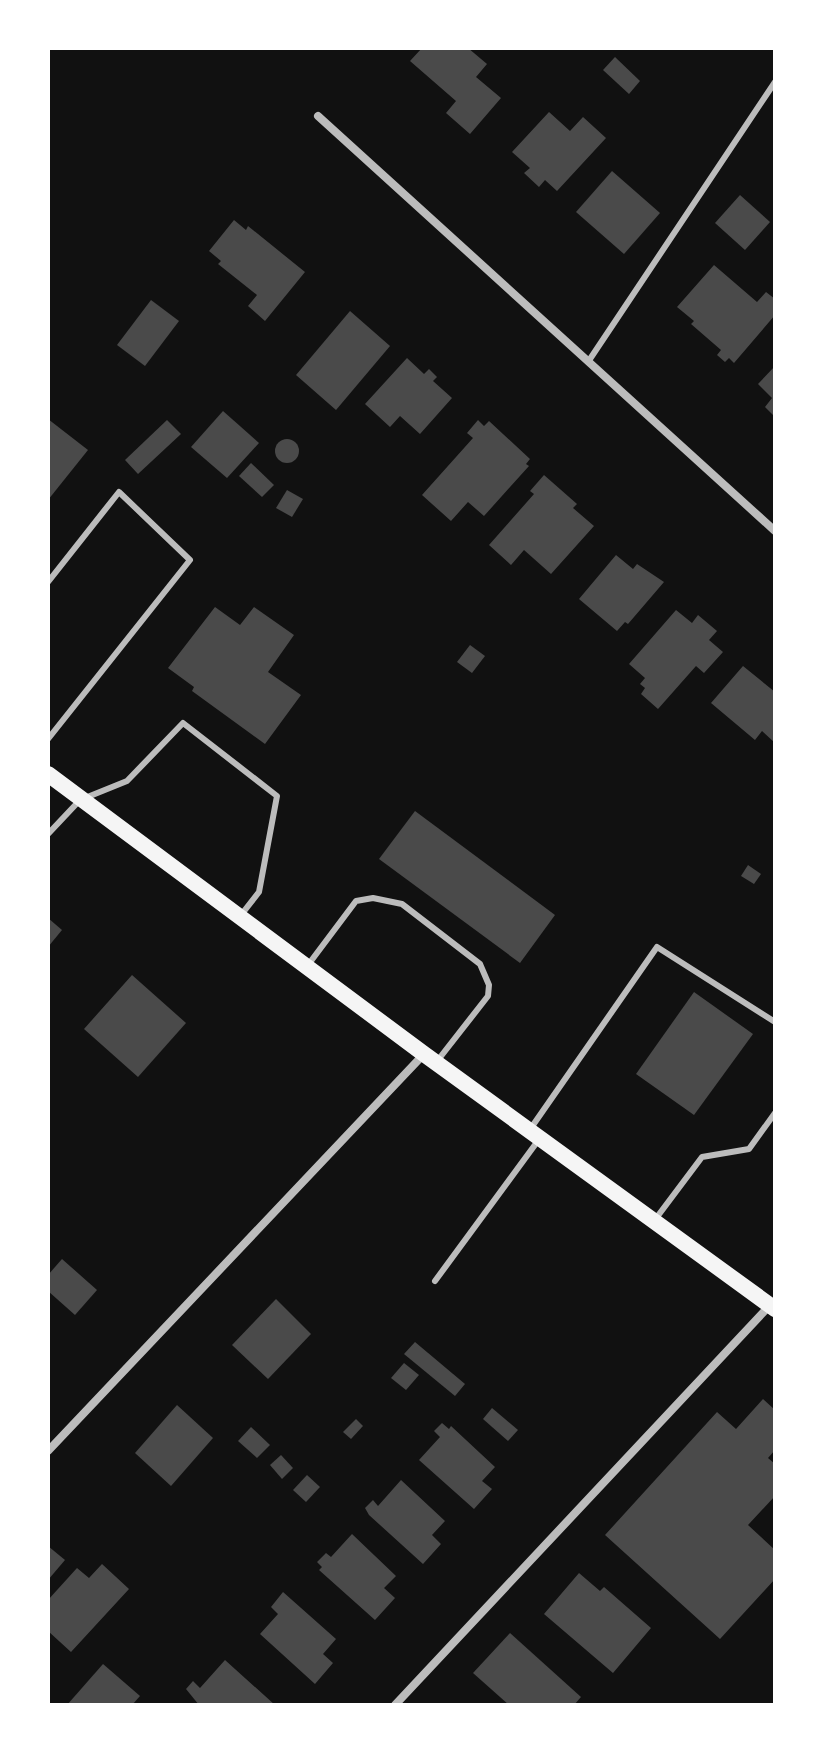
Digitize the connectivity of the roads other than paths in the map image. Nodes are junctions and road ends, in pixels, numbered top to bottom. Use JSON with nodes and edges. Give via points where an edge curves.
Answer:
{"nodes":[{"id":1,"x":775,"y":82,"type":"edge"},
{"id":2,"x":318,"y":116,"type":"dead end"},
{"id":3,"x":588,"y":362,"type":"junction"},
{"id":4,"x":775,"y":531,"type":"edge"},
{"id":5,"x":48,"y":582,"type":"edge"},
{"id":6,"x":48,"y":739,"type":"edge"},
{"id":7,"x":48,"y":774,"type":"edge"},
{"id":8,"x":80,"y":800,"type":"junction"},
{"id":9,"x":48,"y":834,"type":"edge"},
{"id":10,"x":239,"y":917,"type":"junction"},
{"id":11,"x":307,"y":967,"type":"junction"},
{"id":12,"x":775,"y":1022,"type":"edge"},
{"id":13,"x":430,"y":1058,"type":"junction"},
{"id":14,"x":775,"y":1113,"type":"edge"},
{"id":15,"x":534,"y":1134,"type":"junction"},
{"id":16,"x":654,"y":1221,"type":"junction"},
{"id":17,"x":435,"y":1281,"type":"dead end"},
{"id":18,"x":773,"y":1305,"type":"edge"},
{"id":19,"x":48,"y":1451,"type":"edge"},
{"id":20,"x":395,"y":1705,"type":"edge"}],
"edges":[{"from":1,"to":3,"type":"lane"},
{"from":2,"to":3,"type":"street"},
{"from":3,"to":4,"type":"street"},
{"from":5,"to":6,"type":"lane","via":[[119,492],[190,560]]},
{"from":7,"to":8,"type":"main road"},
{"from":8,"to":9,"type":"lane"},
{"from":8,"to":10,"type":"main road"},
{"from":8,"to":10,"type":"lane","via":[[127,781],[183,723],[277,796],[259,892]]},
{"from":10,"to":11,"type":"main road"},
{"from":11,"to":13,"type":"main road"},
{"from":11,"to":13,"type":"lane","via":[[356,901],[373,898],[402,904],[480,964],[489,985],[488,996]]},
{"from":12,"to":15,"type":"lane","via":[[657,947]]},
{"from":13,"to":15,"type":"main road"},
{"from":13,"to":19,"type":"street"},
{"from":14,"to":16,"type":"lane","via":[[749,1149],[702,1157]]},
{"from":15,"to":16,"type":"main road"},
{"from":15,"to":17,"type":"lane"},
{"from":16,"to":18,"type":"main road"},
{"from":18,"to":20,"type":"street"}]}
